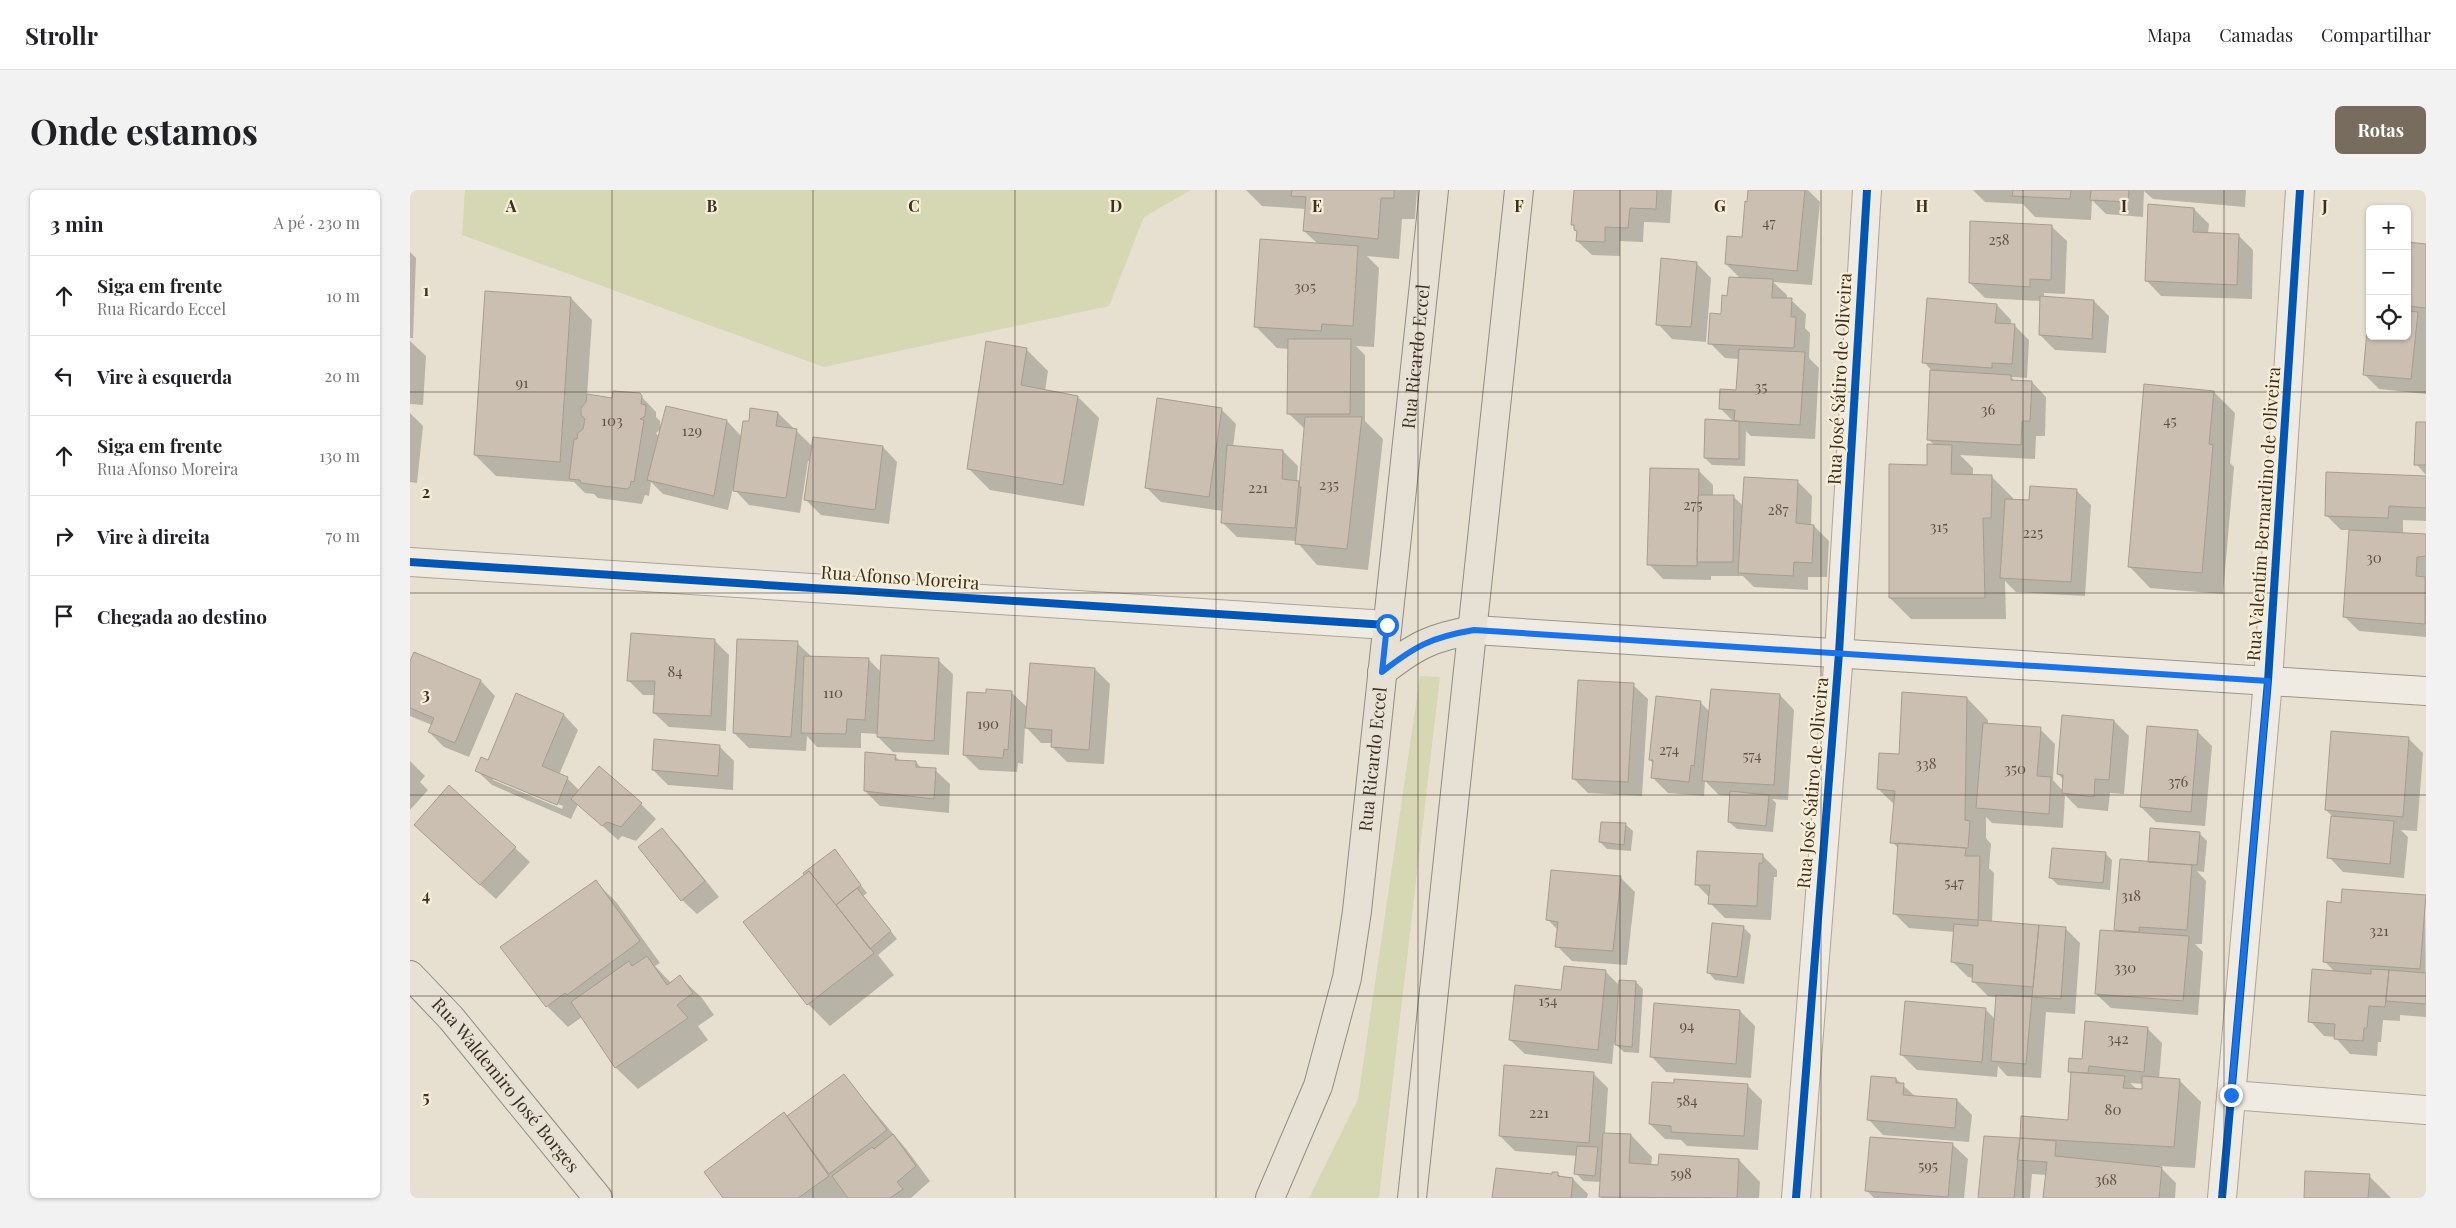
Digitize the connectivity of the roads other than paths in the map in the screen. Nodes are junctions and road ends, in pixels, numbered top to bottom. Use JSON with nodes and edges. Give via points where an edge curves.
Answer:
{"nodes":[{"id":1,"x":1434,"y":190,"type":"edge"},
{"id":2,"x":1519,"y":190,"type":"edge"},
{"id":3,"x":1867,"y":190,"type":"edge"},
{"id":4,"x":2300,"y":190,"type":"edge"},
{"id":5,"x":410,"y":562,"type":"edge"},
{"id":6,"x":1387,"y":625,"type":"junction"},
{"id":7,"x":1474,"y":630,"type":"junction"},
{"id":8,"x":1839,"y":653,"type":"junction"},
{"id":9,"x":1382,"y":672,"type":"junction"},
{"id":10,"x":2268,"y":681,"type":"junction"},
{"id":11,"x":2426,"y":691,"type":"edge"},
{"id":12,"x":410,"y":974,"type":"edge"},
{"id":13,"x":2231,"y":1095,"type":"junction"},
{"id":14,"x":2426,"y":1110,"type":"edge"},
{"id":15,"x":598,"y":1198,"type":"edge"},
{"id":16,"x":1270,"y":1198,"type":"edge"},
{"id":17,"x":1412,"y":1198,"type":"edge"},
{"id":18,"x":1796,"y":1198,"type":"edge"},
{"id":19,"x":2222,"y":1198,"type":"edge"}],
"edges":[{"from":1,"to":6,"type":"main road","name":"Rua Ricardo Eccel"},
{"from":2,"to":7,"type":"main road"},
{"from":3,"to":8,"type":"street","name":"Rua José Sátiro de Oliveira"},
{"from":4,"to":10,"type":"street","name":"Rua Valentim Bernardino de Oliveira"},
{"from":5,"to":6,"type":"street","name":"Rua Afonso Moreira"},
{"from":6,"to":9,"type":"main road","name":"Rua Ricardo Eccel"},
{"from":7,"to":8,"type":"street"},
{"from":7,"to":9,"type":"main road","via":[[1443,635],[1413,648]]},
{"from":7,"to":17,"type":"main road"},
{"from":8,"to":10,"type":"street"},
{"from":8,"to":18,"type":"street","name":"Rua José Sátiro de Oliveira"},
{"from":9,"to":16,"type":"main road","name":"Rua Ricardo Eccel","via":[[1347,978],[1318,1086]]},
{"from":10,"to":11,"type":"street"},
{"from":10,"to":13,"type":"street","name":"Rua Valentim Bernardino de Oliveira"},
{"from":12,"to":15,"type":"main road","name":"Rua Waldemiro José Borges","via":[[451,1018]]},
{"from":13,"to":14,"type":"street"},
{"from":13,"to":19,"type":"street","name":"Rua Valentim Bernardino de Oliveira"}]}
